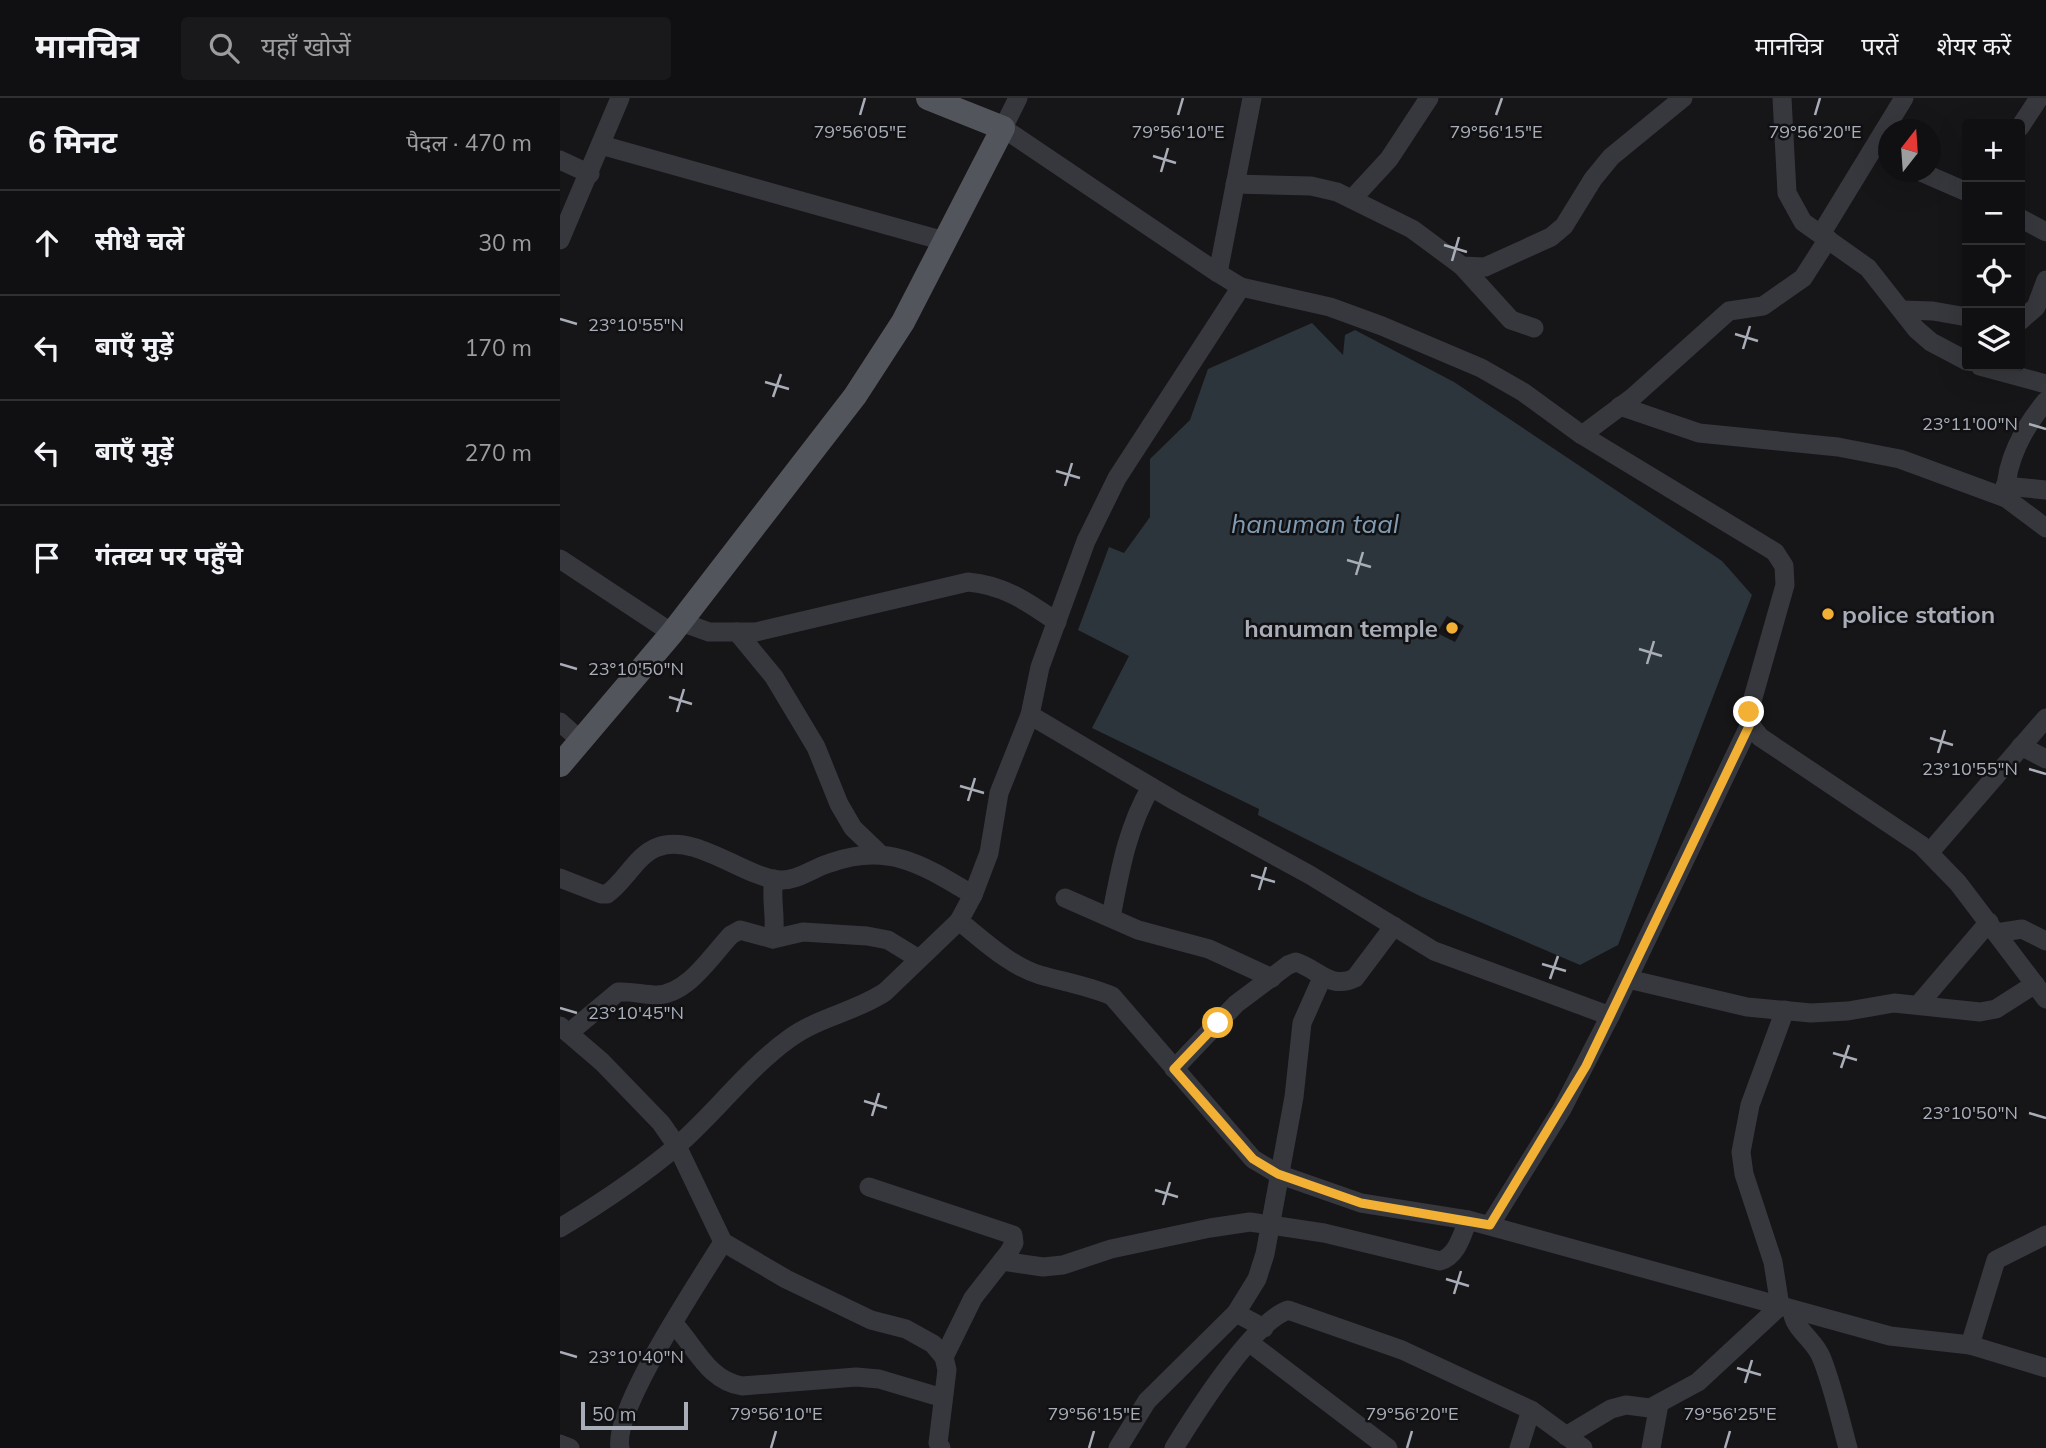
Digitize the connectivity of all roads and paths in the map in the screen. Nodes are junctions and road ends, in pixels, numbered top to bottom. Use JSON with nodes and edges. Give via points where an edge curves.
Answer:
{"nodes":[{"id":1,"x":621,"y":98,"type":"edge"},
{"id":2,"x":928,"y":98,"type":"edge"},
{"id":3,"x":1018,"y":98,"type":"edge"},
{"id":4,"x":1252,"y":98,"type":"edge"},
{"id":5,"x":1429,"y":98,"type":"edge"},
{"id":6,"x":1683,"y":98,"type":"edge"},
{"id":7,"x":1782,"y":98,"type":"edge"},
{"id":8,"x":1903,"y":98,"type":"edge"},
{"id":9,"x":2039,"y":98,"type":"edge"},
{"id":10,"x":1893,"y":119,"type":"edge"},
{"id":11,"x":2025,"y":119,"type":"edge"},
{"id":12,"x":1003,"y":128,"type":"junction"},
{"id":13,"x":601,"y":145,"type":"junction"},
{"id":14,"x":1878,"y":148,"type":"edge"},
{"id":15,"x":560,"y":160,"type":"edge"},
{"id":16,"x":590,"y":174,"type":"junction"},
{"id":17,"x":1941,"y":180,"type":"edge"},
{"id":18,"x":1236,"y":184,"type":"junction"},
{"id":19,"x":1962,"y":190,"type":"edge"},
{"id":20,"x":1353,"y":198,"type":"junction"},
{"id":21,"x":2025,"y":221,"type":"edge"},
{"id":22,"x":2046,"y":232,"type":"edge"},
{"id":23,"x":1824,"y":237,"type":"junction"},
{"id":24,"x":560,"y":240,"type":"edge"},
{"id":25,"x":944,"y":242,"type":"junction"},
{"id":26,"x":1462,"y":266,"type":"junction"},
{"id":27,"x":1218,"y":273,"type":"junction"},
{"id":28,"x":2046,"y":280,"type":"edge"},
{"id":29,"x":1241,"y":287,"type":"junction"},
{"id":30,"x":1902,"y":310,"type":"junction"},
{"id":31,"x":1962,"y":316,"type":"edge"},
{"id":32,"x":2025,"y":317,"type":"edge"},
{"id":33,"x":1534,"y":328,"type":"dead end"},
{"id":34,"x":1962,"y":358,"type":"edge"},
{"id":35,"x":1998,"y":371,"type":"edge"},
{"id":36,"x":2046,"y":384,"type":"edge"},
{"id":37,"x":2046,"y":401,"type":"edge"},
{"id":38,"x":1620,"y":407,"type":"junction"},
{"id":39,"x":1581,"y":435,"type":"junction"},
{"id":40,"x":2046,"y":490,"type":"edge"},
{"id":41,"x":2006,"y":492,"type":"junction"},
{"id":42,"x":2046,"y":528,"type":"edge"},
{"id":43,"x":560,"y":559,"type":"edge"},
{"id":44,"x":1057,"y":622,"type":"junction"},
{"id":45,"x":676,"y":627,"type":"junction"},
{"id":46,"x":737,"y":632,"type":"junction"},
{"id":47,"x":1030,"y":715,"type":"junction"},
{"id":48,"x":560,"y":722,"type":"edge"},
{"id":49,"x":2044,"y":722,"type":"edge"},
{"id":50,"x":1750,"y":724,"type":"junction"},
{"id":51,"x":580,"y":740,"type":"junction"},
{"id":52,"x":2021,"y":746,"type":"junction"},
{"id":53,"x":2046,"y":759,"type":"edge"},
{"id":54,"x":560,"y":765,"type":"edge"},
{"id":55,"x":1151,"y":787,"type":"junction"},
{"id":56,"x":878,"y":852,"type":"junction"},
{"id":57,"x":1929,"y":853,"type":"junction"},
{"id":58,"x":560,"y":878,"type":"edge"},
{"id":59,"x":774,"y":879,"type":"junction"},
{"id":60,"x":973,"y":895,"type":"junction"},
{"id":61,"x":1065,"y":898,"type":"dead end"},
{"id":62,"x":1111,"y":917,"type":"junction"},
{"id":63,"x":959,"y":921,"type":"junction"},
{"id":64,"x":1394,"y":926,"type":"junction"},
{"id":65,"x":1991,"y":926,"type":"junction"},
{"id":66,"x":773,"y":939,"type":"junction"},
{"id":67,"x":2046,"y":941,"type":"edge"},
{"id":68,"x":919,"y":959,"type":"junction"},
{"id":69,"x":1272,"y":978,"type":"junction"},
{"id":70,"x":1322,"y":978,"type":"junction"},
{"id":71,"x":1628,"y":979,"type":"junction"},
{"id":72,"x":2040,"y":991,"type":"edge"},
{"id":73,"x":1919,"y":1004,"type":"junction"},
{"id":74,"x":1785,"y":1010,"type":"junction"},
{"id":75,"x":1610,"y":1016,"type":"junction"},
{"id":76,"x":565,"y":1029,"type":"edge"},
{"id":77,"x":1174,"y":1069,"type":"junction"},
{"id":78,"x":677,"y":1146,"type":"junction"},
{"id":79,"x":1278,"y":1174,"type":"junction"},
{"id":80,"x":869,"y":1186,"type":"dead end"},
{"id":81,"x":1468,"y":1220,"type":"junction"},
{"id":82,"x":1272,"y":1223,"type":"junction"},
{"id":83,"x":1490,"y":1225,"type":"junction"},
{"id":84,"x":560,"y":1228,"type":"edge"},
{"id":85,"x":2046,"y":1235,"type":"edge"},
{"id":86,"x":723,"y":1242,"type":"junction"},
{"id":87,"x":1002,"y":1261,"type":"junction"},
{"id":88,"x":1786,"y":1308,"type":"junction"},
{"id":89,"x":1236,"y":1313,"type":"junction"},
{"id":90,"x":674,"y":1324,"type":"junction"},
{"id":91,"x":1264,"y":1328,"type":"junction"},
{"id":92,"x":1250,"y":1343,"type":"junction"},
{"id":93,"x":1970,"y":1345,"type":"junction"},
{"id":94,"x":943,"y":1357,"type":"junction"},
{"id":95,"x":2046,"y":1368,"type":"edge"},
{"id":96,"x":943,"y":1398,"type":"junction"},
{"id":97,"x":1660,"y":1404,"type":"junction"},
{"id":98,"x":1531,"y":1410,"type":"junction"},
{"id":99,"x":1566,"y":1436,"type":"junction"},
{"id":100,"x":560,"y":1444,"type":"edge"},
{"id":101,"x":570,"y":1448,"type":"edge"},
{"id":102,"x":620,"y":1448,"type":"edge"},
{"id":103,"x":941,"y":1448,"type":"edge"},
{"id":104,"x":1118,"y":1448,"type":"edge"},
{"id":105,"x":1174,"y":1448,"type":"edge"},
{"id":106,"x":1388,"y":1448,"type":"edge"},
{"id":107,"x":1519,"y":1448,"type":"edge"},
{"id":108,"x":1583,"y":1448,"type":"edge"},
{"id":109,"x":1651,"y":1448,"type":"edge"},
{"id":110,"x":1848,"y":1448,"type":"edge"}],
"edges":[{"from":1,"to":13,"type":"street"},
{"from":2,"to":12,"type":"main road"},
{"from":3,"to":12,"type":"street"},
{"from":4,"to":18,"type":"street"},
{"from":5,"to":20,"type":"street","via":[[1389,159]]},
{"from":6,"to":26,"type":"street","via":[[1611,157],[1564,226],[1551,237],[1485,267]]},
{"from":7,"to":23,"type":"street","via":[[1787,192],[1802,222]]},
{"from":8,"to":10,"type":"street"},
{"from":9,"to":11,"type":"street"},
{"from":12,"to":25,"type":"main road"},
{"from":12,"to":27,"type":"street"},
{"from":13,"to":16,"type":"street"},
{"from":13,"to":25,"type":"street"},
{"from":14,"to":23,"type":"street"},
{"from":15,"to":16,"type":"street"},
{"from":16,"to":24,"type":"street"},
{"from":17,"to":19,"type":"street"},
{"from":18,"to":20,"type":"street","via":[[1311,186]]},
{"from":18,"to":27,"type":"street"},
{"from":20,"to":26,"type":"street","via":[[1428,239]]},
{"from":21,"to":22,"type":"street"},
{"from":23,"to":30,"type":"street","via":[[1868,268]]},
{"from":23,"to":38,"type":"street","via":[[1803,278],[1763,306],[1729,311]]},
{"from":25,"to":45,"type":"main road","via":[[903,322],[856,396]]},
{"from":26,"to":33,"type":"street","via":[[1511,320]]},
{"from":27,"to":29,"type":"street"},
{"from":28,"to":32,"type":"street","via":[[2036,307]]},
{"from":29,"to":39,"type":"street","via":[[1330,307],[1431,345],[1523,392]]},
{"from":29,"to":44,"type":"street","via":[[1117,478],[1086,541]]},
{"from":30,"to":31,"type":"street"},
{"from":30,"to":34,"type":"street","via":[[1931,342]]},
{"from":35,"to":36,"type":"street"},
{"from":37,"to":41,"type":"street","via":[[2010,464]]},
{"from":38,"to":39,"type":"street"},
{"from":38,"to":41,"type":"street","via":[[1699,433],[1838,447],[1900,459]]},
{"from":39,"to":50,"type":"street","via":[[1757,539],[1775,552],[1784,566],[1785,586],[1749,712]]},
{"from":40,"to":41,"type":"street"},
{"from":41,"to":42,"type":"street"},
{"from":43,"to":45,"type":"street"},
{"from":44,"to":46,"type":"street","via":[[1022,597],[991,584],[968,582],[791,625]]},
{"from":44,"to":47,"type":"street","via":[[1040,667]]},
{"from":45,"to":46,"type":"street"},
{"from":45,"to":51,"type":"main road"},
{"from":46,"to":56,"type":"street","via":[[774,677],[816,747],[853,828]]},
{"from":47,"to":55,"type":"street"},
{"from":47,"to":60,"type":"street","via":[[999,793],[989,853]]},
{"from":48,"to":51,"type":"street"},
{"from":49,"to":52,"type":"street"},
{"from":50,"to":57,"type":"street","via":[[1759,737]]},
{"from":50,"to":71,"type":"street"},
{"from":51,"to":54,"type":"main road"},
{"from":52,"to":53,"type":"street"},
{"from":52,"to":57,"type":"street"},
{"from":55,"to":62,"type":"street","via":[[1126,839]]},
{"from":55,"to":64,"type":"street"},
{"from":56,"to":59,"type":"street","via":[[828,863],[794,878]]},
{"from":56,"to":60,"type":"street","via":[[918,866]]},
{"from":57,"to":65,"type":"street"},
{"from":58,"to":59,"type":"street","via":[[607,894],[649,852],[669,845],[700,850]]},
{"from":59,"to":66,"type":"street"},
{"from":60,"to":63,"type":"street"},
{"from":61,"to":62,"type":"street"},
{"from":62,"to":69,"type":"street","via":[[1138,930],[1209,949]]},
{"from":63,"to":68,"type":"street"},
{"from":63,"to":77,"type":"street","via":[[1037,974],[1112,996]]},
{"from":64,"to":70,"type":"street","via":[[1355,978],[1338,983]]},
{"from":64,"to":75,"type":"street","via":[[1434,951]]},
{"from":65,"to":67,"type":"street","via":[[2022,929]]},
{"from":65,"to":72,"type":"street"},
{"from":65,"to":73,"type":"street"},
{"from":66,"to":68,"type":"street","via":[[803,932],[867,936],[888,940]]},
{"from":66,"to":76,"type":"street","via":[[740,930],[683,986],[656,995],[618,992]]},
{"from":68,"to":78,"type":"street","via":[[872,1001],[829,1015],[787,1040]]},
{"from":69,"to":70,"type":"street","via":[[1296,962]]},
{"from":69,"to":77,"type":"street","via":[[1236,1004]]},
{"from":70,"to":79,"type":"street","via":[[1302,1023],[1294,1097]]},
{"from":71,"to":74,"type":"street","via":[[1747,1007]]},
{"from":71,"to":75,"type":"street"},
{"from":72,"to":73,"type":"street","via":[[1980,1012]]},
{"from":73,"to":74,"type":"street","via":[[1848,1011]]},
{"from":74,"to":88,"type":"street","via":[[1750,1105],[1741,1152]]},
{"from":75,"to":83,"type":"street","via":[[1562,1109]]},
{"from":76,"to":78,"type":"street","via":[[661,1123]]},
{"from":77,"to":79,"type":"street","via":[[1253,1159]]},
{"from":78,"to":84,"type":"street","via":[[610,1199]]},
{"from":78,"to":86,"type":"street"},
{"from":79,"to":81,"type":"street","via":[[1361,1203]]},
{"from":79,"to":82,"type":"street"},
{"from":80,"to":87,"type":"street","via":[[1006,1230],[1014,1243]]},
{"from":81,"to":82,"type":"street","via":[[1456,1249],[1440,1261]]},
{"from":81,"to":83,"type":"street"},
{"from":82,"to":87,"type":"street","via":[[1210,1227],[1063,1265]]},
{"from":82,"to":89,"type":"street","via":[[1257,1279]]},
{"from":83,"to":88,"type":"street"},
{"from":85,"to":93,"type":"street","via":[[1996,1260]]},
{"from":86,"to":90,"type":"street"},
{"from":86,"to":94,"type":"street","via":[[871,1320],[906,1329],[933,1344]]},
{"from":87,"to":94,"type":"street","via":[[973,1298]]},
{"from":88,"to":93,"type":"street","via":[[1890,1336]]},
{"from":88,"to":97,"type":"street","via":[[1698,1382]]},
{"from":88,"to":110,"type":"street","via":[[1797,1327],[1816,1344]]},
{"from":89,"to":91,"type":"street"},
{"from":89,"to":104,"type":"street","via":[[1147,1401]]},
{"from":90,"to":96,"type":"street","via":[[725,1383],[742,1386],[856,1377]]},
{"from":90,"to":102,"type":"street","via":[[623,1419]]},
{"from":91,"to":92,"type":"street"},
{"from":91,"to":98,"type":"street","via":[[1280,1313],[1299,1312],[1402,1350]]},
{"from":92,"to":105,"type":"street","via":[[1209,1390]]},
{"from":92,"to":106,"type":"street"},
{"from":93,"to":95,"type":"street"},
{"from":94,"to":96,"type":"street","via":[[947,1370]]},
{"from":96,"to":103,"type":"street"},
{"from":97,"to":99,"type":"street","via":[[1611,1409]]},
{"from":97,"to":109,"type":"street"},
{"from":98,"to":99,"type":"street"},
{"from":98,"to":107,"type":"street"},
{"from":99,"to":108,"type":"street"},
{"from":100,"to":101,"type":"street"}]}
